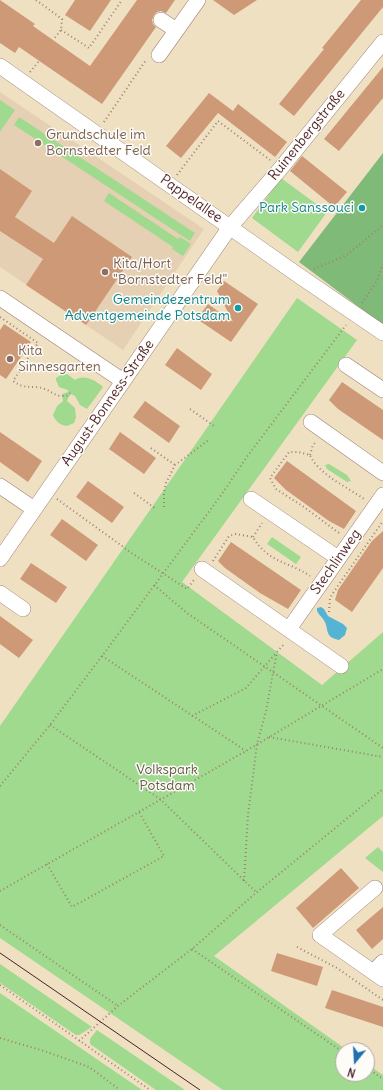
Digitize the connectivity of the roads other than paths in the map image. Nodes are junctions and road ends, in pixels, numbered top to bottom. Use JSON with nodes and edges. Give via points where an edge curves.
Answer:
{"nodes":[{"id":1,"x":198,"y":0,"type":"edge"},
{"id":2,"x":161,"y":20,"type":"dead end"},
{"id":3,"x":176,"y":30,"type":"junction"},
{"id":4,"x":383,"y":42,"type":"edge"},
{"id":5,"x":159,"y":55,"type":"road end"},
{"id":6,"x":0,"y":66,"type":"edge"},
{"id":7,"x":230,"y":227,"type":"junction"},
{"id":8,"x":0,"y":298,"type":"edge"},
{"id":9,"x":383,"y":333,"type":"edge"},
{"id":10,"x":346,"y":365,"type":"dead end"},
{"id":11,"x":123,"y":381,"type":"junction"},
{"id":12,"x":383,"y":390,"type":"edge"},
{"id":13,"x":310,"y":422,"type":"dead end"},
{"id":14,"x":383,"y":473,"type":"edge"},
{"id":15,"x":383,"y":477,"type":"edge"},
{"id":16,"x":383,"y":485,"type":"edge"},
{"id":17,"x":0,"y":486,"type":"edge"},
{"id":18,"x":251,"y":499,"type":"dead end"},
{"id":19,"x":379,"y":500,"type":"edge"},
{"id":20,"x":34,"y":509,"type":"junction"},
{"id":21,"x":338,"y":558,"type":"junction"},
{"id":22,"x":0,"y":559,"type":"edge"},
{"id":23,"x":208,"y":567,"type":"road end"},
{"id":24,"x":0,"y":593,"type":"edge"},
{"id":25,"x":23,"y":609,"type":"dead end"},
{"id":26,"x":291,"y":631,"type":"junction"},
{"id":27,"x":341,"y":666,"type":"dead end"},
{"id":28,"x":375,"y":888,"type":"dead end"},
{"id":29,"x":380,"y":971,"type":"edge"}],
"edges":[{"from":1,"to":3,"type":"street"},
{"from":2,"to":3,"type":"street"},
{"from":3,"to":5,"type":"street"},
{"from":4,"to":7,"type":"street","name":"Ruinenbergstraße"},
{"from":6,"to":7,"type":"street","name":"Pappelallee"},
{"from":7,"to":9,"type":"street","name":"Pappelallee"},
{"from":7,"to":11,"type":"street","name":"August-Bonness-Straße"},
{"from":8,"to":11,"type":"street"},
{"from":10,"to":12,"type":"street"},
{"from":11,"to":20,"type":"street","name":"August-Bonness-Straße"},
{"from":13,"to":14,"type":"street"},
{"from":15,"to":16,"type":"street"},
{"from":17,"to":20,"type":"street"},
{"from":18,"to":21,"type":"street"},
{"from":19,"to":21,"type":"street","name":"Stechlinweg"},
{"from":20,"to":22,"type":"street","name":"August-Bonness-Straße"},
{"from":21,"to":26,"type":"street","name":"Stechlinweg"},
{"from":23,"to":26,"type":"street"},
{"from":24,"to":25,"type":"street"},
{"from":26,"to":27,"type":"street"},
{"from":28,"to":29,"type":"street","via":[[320,935]]}]}
